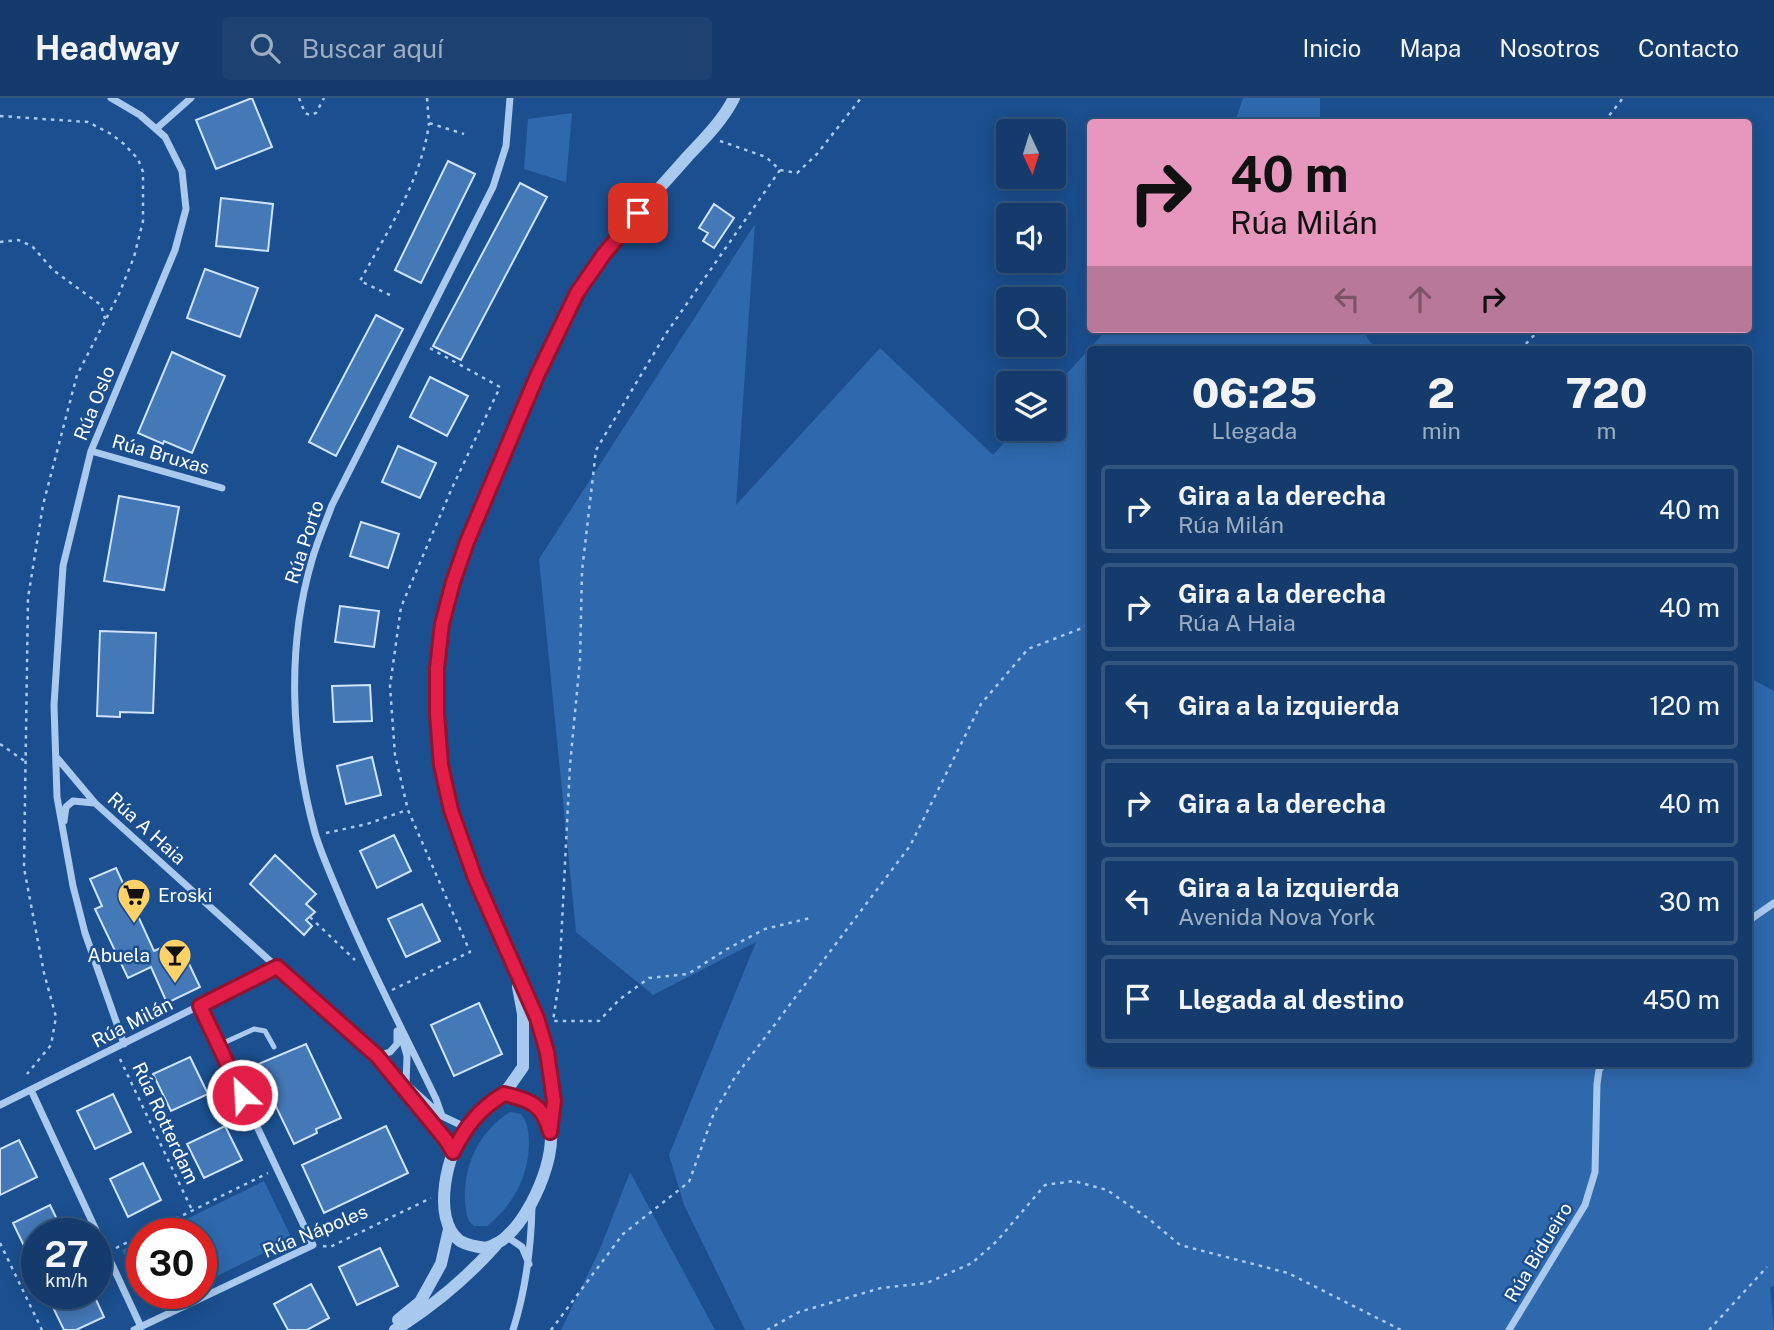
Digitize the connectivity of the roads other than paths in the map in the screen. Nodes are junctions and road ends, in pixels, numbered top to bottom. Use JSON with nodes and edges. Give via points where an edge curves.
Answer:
{"nodes":[{"id":1,"x":111,"y":98,"type":"edge"},
{"id":2,"x":191,"y":98,"type":"edge"},
{"id":3,"x":510,"y":98,"type":"edge"},
{"id":4,"x":734,"y":98,"type":"edge"},
{"id":5,"x":156,"y":129,"type":"junction"},
{"id":6,"x":91,"y":451,"type":"junction"},
{"id":7,"x":222,"y":488,"type":"dead end"},
{"id":8,"x":57,"y":758,"type":"junction"},
{"id":9,"x":95,"y":803,"type":"junction"},
{"id":10,"x":64,"y":835,"type":"junction"},
{"id":11,"x":1774,"y":903,"type":"edge"},
{"id":12,"x":1752,"y":917,"type":"edge"},
{"id":13,"x":277,"y":967,"type":"junction"},
{"id":14,"x":515,"y":969,"type":"junction"},
{"id":15,"x":200,"y":1006,"type":"junction"},
{"id":16,"x":396,"y":1017,"type":"junction"},
{"id":17,"x":124,"y":1044,"type":"junction"},
{"id":18,"x":219,"y":1045,"type":"junction"},
{"id":19,"x":274,"y":1047,"type":"dead end"},
{"id":20,"x":377,"y":1056,"type":"junction"},
{"id":21,"x":1601,"y":1067,"type":"edge"},
{"id":22,"x":406,"y":1083,"type":"junction"},
{"id":23,"x":31,"y":1090,"type":"junction"},
{"id":24,"x":504,"y":1094,"type":"junction"},
{"id":25,"x":410,"y":1098,"type":"junction"},
{"id":26,"x":0,"y":1105,"type":"edge"},
{"id":27,"x":442,"y":1116,"type":"junction"},
{"id":28,"x":465,"y":1127,"type":"junction"},
{"id":29,"x":550,"y":1132,"type":"junction"},
{"id":30,"x":453,"y":1152,"type":"junction"},
{"id":31,"x":532,"y":1203,"type":"junction"},
{"id":32,"x":449,"y":1228,"type":"junction"},
{"id":33,"x":502,"y":1240,"type":"junction"},
{"id":34,"x":529,"y":1264,"type":"junction"},
{"id":35,"x":137,"y":1329,"type":"edge"},
{"id":36,"x":387,"y":1330,"type":"edge"},
{"id":37,"x":395,"y":1330,"type":"edge"},
{"id":38,"x":513,"y":1330,"type":"edge"},
{"id":39,"x":1509,"y":1330,"type":"edge"}],
"edges":[{"from":1,"to":5,"type":"street","name":"Rúa Oslo"},
{"from":2,"to":5,"type":"street"},
{"from":3,"to":16,"type":"street","name":"Rúa Porto","via":[[506,146],[493,187],[331,505],[312,561],[298,638],[295,705],[302,772],[316,836],[351,924]]},
{"from":4,"to":14,"type":"street","via":[[621,232],[577,293],[467,542],[442,624],[437,668],[441,765],[475,878]]},
{"from":5,"to":6,"type":"street","name":"Rúa Oslo","via":[[182,171],[186,209],[174,250]]},
{"from":6,"to":7,"type":"street","name":"Rúa Bruxas"},
{"from":6,"to":8,"type":"street","name":"Rúa Oslo","via":[[63,566],[54,705]]},
{"from":8,"to":9,"type":"street","name":"Rúa A Haia"},
{"from":8,"to":10,"type":"street","name":"Rúa Oslo","via":[[57,797]]},
{"from":9,"to":10,"type":"street","via":[[73,801],[66,807]]},
{"from":9,"to":13,"type":"street","name":"Rúa A Haia"},
{"from":10,"to":17,"type":"street","name":"Rúa Oslo","via":[[85,933]]},
{"from":11,"to":12,"type":"street"},
{"from":13,"to":15,"type":"street","name":"Rúa Milán"},
{"from":13,"to":20,"type":"street","name":"Rúa A Haia"},
{"from":14,"to":24,"type":"street","via":[[523,1014],[523,1067]]},
{"from":14,"to":29,"type":"street","via":[[547,1052],[554,1101]]},
{"from":15,"to":17,"type":"street","name":"Rúa Milán"},
{"from":15,"to":18,"type":"street"},
{"from":16,"to":20,"type":"street","via":[[397,1044]]},
{"from":16,"to":22,"type":"street","name":"Rúa Porto","via":[[407,1056]]},
{"from":16,"to":27,"type":"street","name":"Rúa Porto"},
{"from":17,"to":23,"type":"street","name":"Rúa Milán"},
{"from":18,"to":19,"type":"lane","via":[[254,1029],[265,1031]]},
{"from":18,"to":35,"type":"street","name":"Rúa Nápoles","via":[[313,1245]]},
{"from":20,"to":22,"type":"street","name":"Rúa A Haia"},
{"from":20,"to":25,"type":"street","name":"Rúa A Haia"},
{"from":21,"to":39,"type":"street","name":"Rúa Bidueiro","via":[[1595,1172],[1585,1205]]},
{"from":22,"to":25,"type":"street","name":"Rúa A Haia"},
{"from":22,"to":27,"type":"street","name":"Rúa A Haia"},
{"from":23,"to":26,"type":"street","name":"Rúa Milán"},
{"from":23,"to":35,"type":"street"},
{"from":24,"to":28,"type":"street"},
{"from":24,"to":29,"type":"street","via":[[534,1104],[546,1116]]},
{"from":25,"to":30,"type":"street","name":"Rúa A Haia"},
{"from":27,"to":28,"type":"street","name":"Rúa A Haia"},
{"from":28,"to":30,"type":"street"},
{"from":29,"to":31,"type":"street","via":[[548,1162]]},
{"from":30,"to":32,"type":"street","via":[[443,1195]]},
{"from":31,"to":33,"type":"street"},
{"from":31,"to":34,"type":"street"},
{"from":32,"to":33,"type":"street","via":[[461,1241],[474,1246],[486,1248]]},
{"from":32,"to":36,"type":"street","via":[[441,1264],[420,1301]]},
{"from":33,"to":34,"type":"street","via":[[522,1247]]},
{"from":33,"to":37,"type":"street","via":[[442,1298]]},
{"from":34,"to":38,"type":"street"}]}
